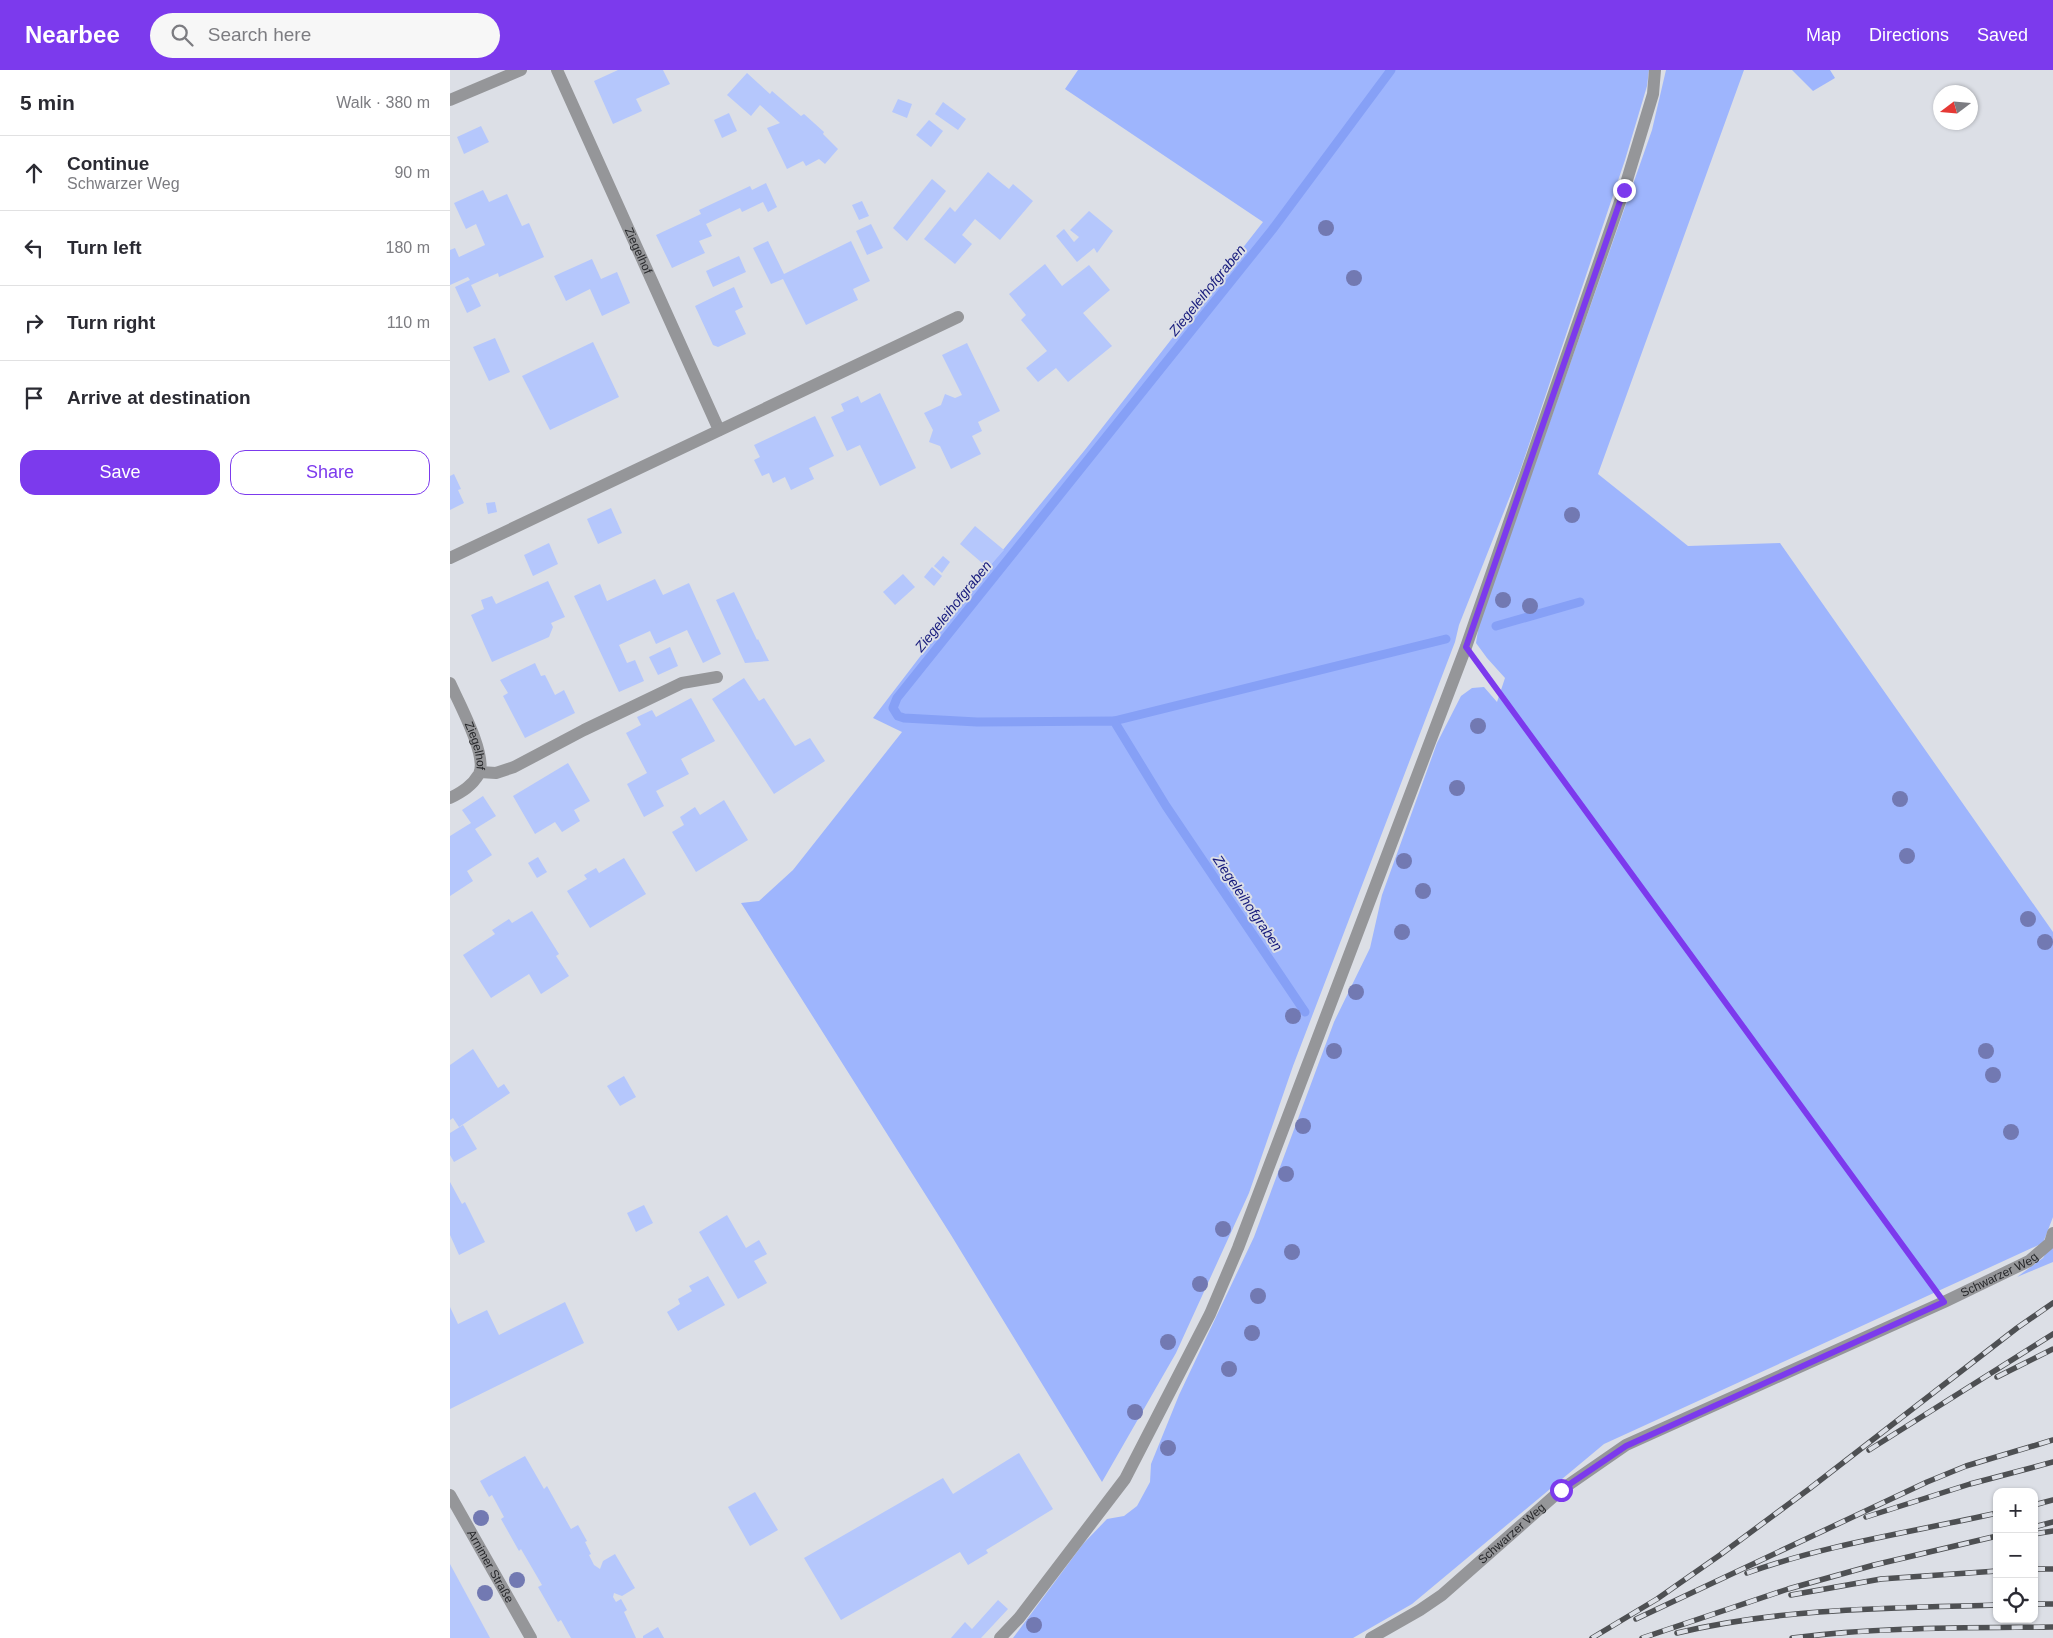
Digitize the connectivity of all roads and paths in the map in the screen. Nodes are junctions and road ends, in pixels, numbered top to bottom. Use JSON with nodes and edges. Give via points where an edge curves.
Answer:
{"nodes":[{"id":1,"x":521,"y":70,"type":"edge"},
{"id":2,"x":556,"y":70,"type":"edge"},
{"id":3,"x":1655,"y":70,"type":"edge"},
{"id":4,"x":450,"y":100,"type":"edge"},
{"id":5,"x":958,"y":317,"type":"dead end"},
{"id":6,"x":719,"y":430,"type":"junction"},
{"id":7,"x":450,"y":558,"type":"edge"},
{"id":8,"x":1466,"y":647,"type":"junction"},
{"id":9,"x":717,"y":677,"type":"dead end"},
{"id":10,"x":450,"y":683,"type":"edge"},
{"id":11,"x":480,"y":772,"type":"junction"},
{"id":12,"x":450,"y":798,"type":"edge"},
{"id":13,"x":2053,"y":1233,"type":"edge"},
{"id":14,"x":1944,"y":1302,"type":"junction"},
{"id":15,"x":450,"y":1495,"type":"edge"},
{"id":16,"x":531,"y":1638,"type":"edge"},
{"id":17,"x":1000,"y":1638,"type":"edge"},
{"id":18,"x":1371,"y":1638,"type":"edge"}],
"edges":[{"from":1,"to":4,"type":"street"},
{"from":2,"to":6,"type":"street","name":"Ziegelhof"},
{"from":3,"to":8,"type":"street","via":[[1653,94],[1624,190]]},
{"from":5,"to":6,"type":"street"},
{"from":6,"to":7,"type":"street"},
{"from":8,"to":14,"type":"path"},
{"from":8,"to":17,"type":"street","via":[[1210,1314],[1125,1479],[1019,1618]]},
{"from":9,"to":11,"type":"street","via":[[682,683],[514,767],[496,773]]},
{"from":10,"to":11,"type":"street","name":"Ziegelhof","via":[[471,727],[479,752]]},
{"from":11,"to":12,"type":"street","name":"Ziegelhof","via":[[469,787]]},
{"from":13,"to":14,"type":"street","name":"Schwarzer Weg","via":[[2050,1243],[2028,1261]]},
{"from":14,"to":18,"type":"street","name":"Schwarzer Weg","via":[[1626,1446],[1561,1490],[1442,1595]]},
{"from":15,"to":16,"type":"street","name":"Arnimer Straße"}]}
